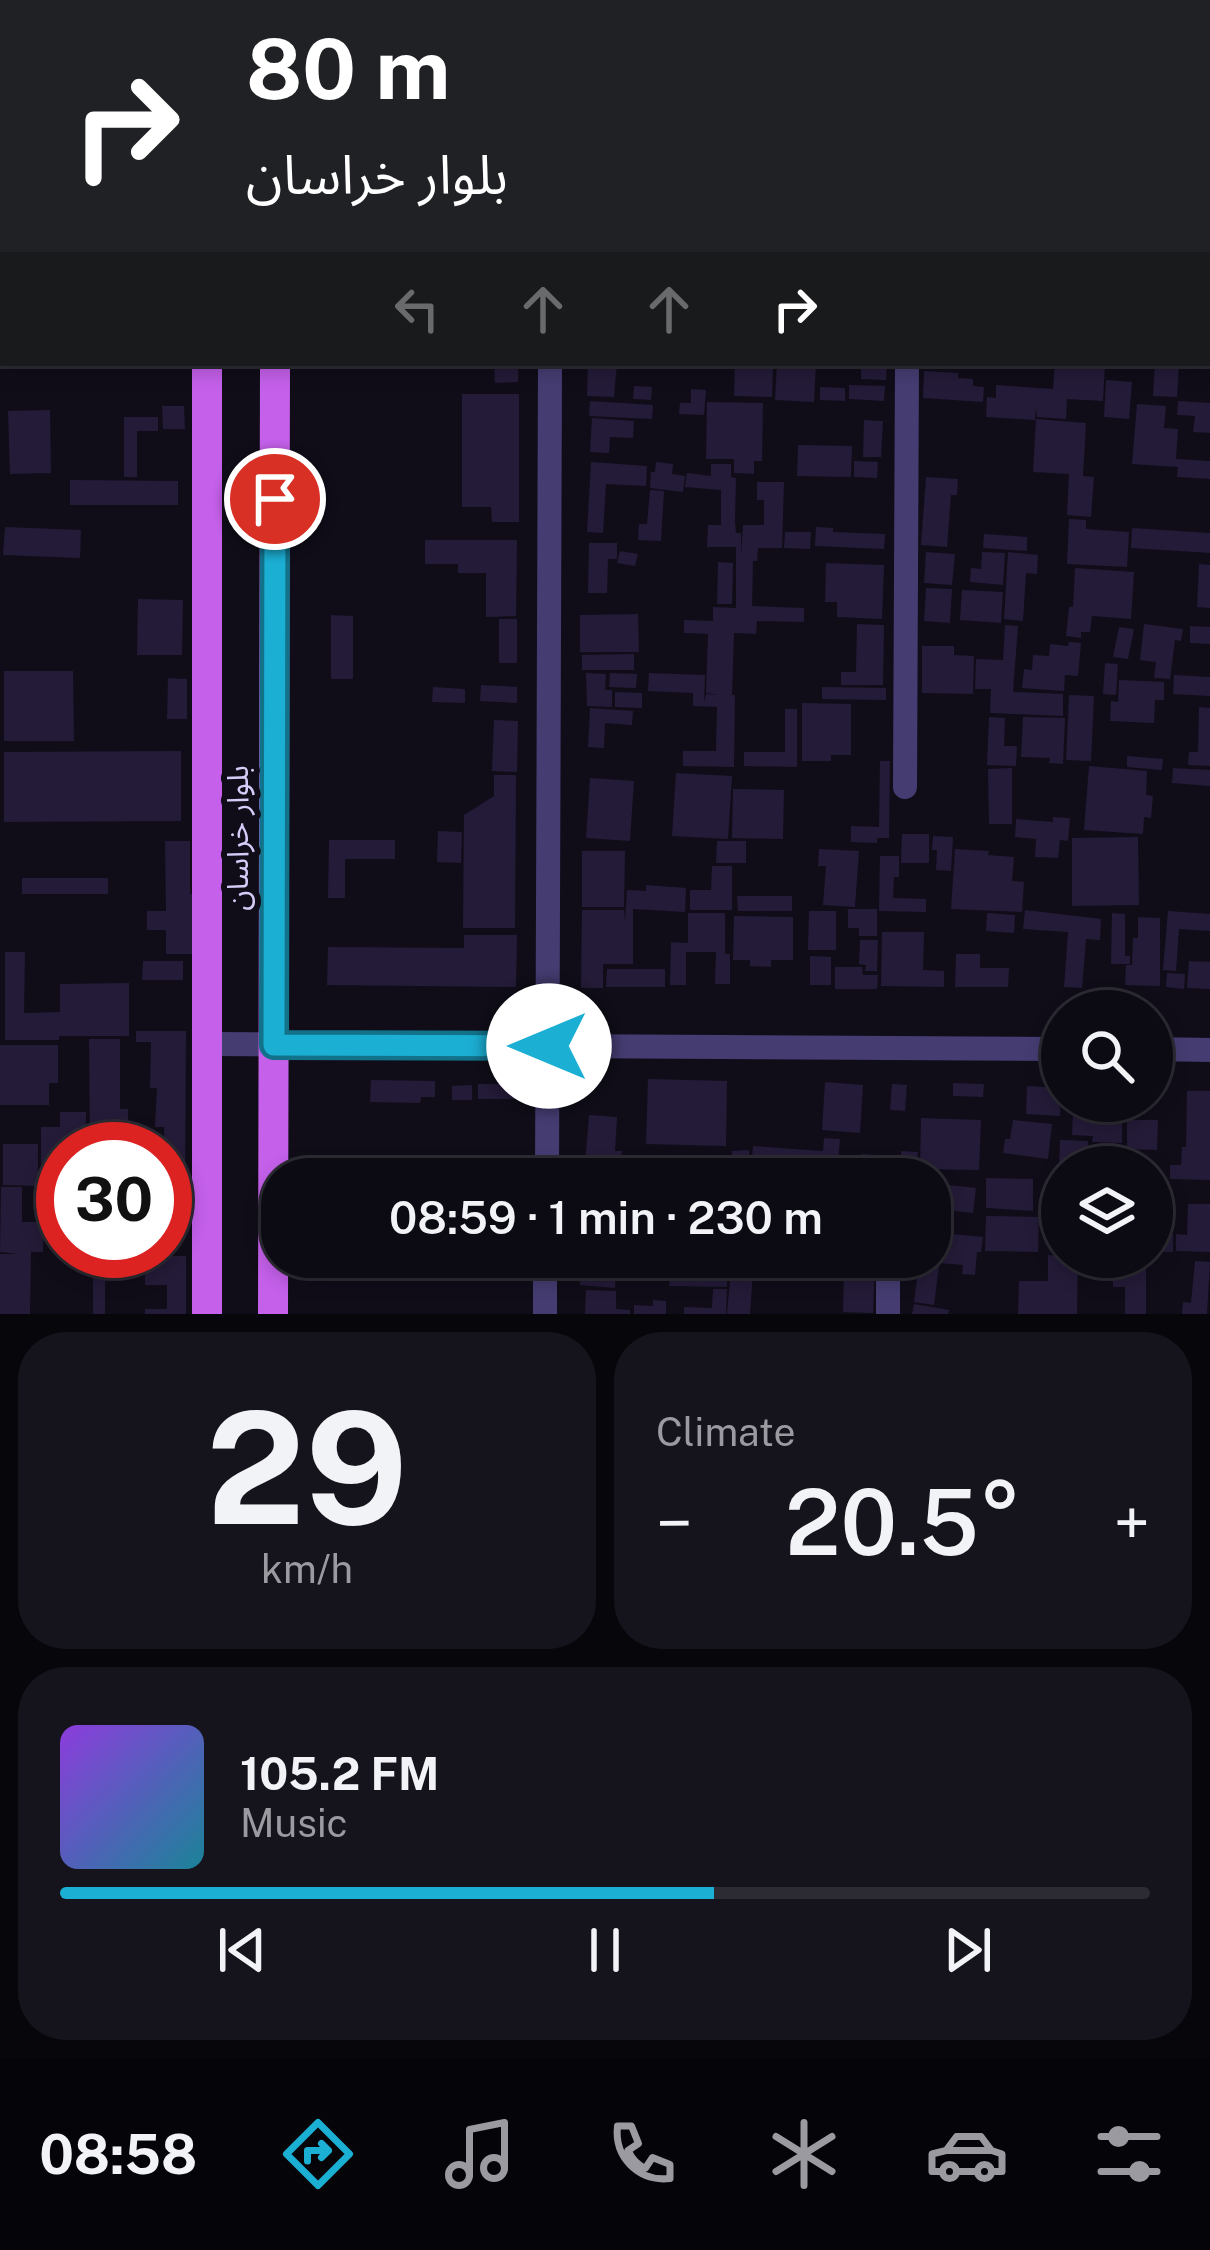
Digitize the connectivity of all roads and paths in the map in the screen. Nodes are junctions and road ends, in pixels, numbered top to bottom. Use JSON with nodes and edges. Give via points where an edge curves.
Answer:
{"nodes":[{"id":1,"x":207,"y":366,"type":"edge"},
{"id":2,"x":275,"y":366,"type":"edge"},
{"id":3,"x":550,"y":366,"type":"edge"},
{"id":4,"x":908,"y":366,"type":"edge"},
{"id":5,"x":905,"y":787,"type":"dead end"},
{"id":6,"x":207,"y":1044,"type":"junction"},
{"id":7,"x":274,"y":1045,"type":"junction"},
{"id":8,"x":549,"y":1046,"type":"junction"},
{"id":9,"x":1041,"y":1049,"type":"edge"},
{"id":10,"x":1173,"y":1049,"type":"edge"},
{"id":11,"x":1210,"y":1050,"type":"edge"},
{"id":12,"x":547,"y":1158,"type":"edge"},
{"id":13,"x":545,"y":1278,"type":"edge"},
{"id":14,"x":888,"y":1278,"type":"edge"},
{"id":15,"x":207,"y":1314,"type":"edge"},
{"id":16,"x":273,"y":1314,"type":"edge"},
{"id":17,"x":544,"y":1314,"type":"edge"},
{"id":18,"x":888,"y":1314,"type":"edge"}],
"edges":[{"from":1,"to":6,"type":"main road","name":"بلوار خراسان"},
{"from":2,"to":7,"type":"main road","name":"بلوار خراسان"},
{"from":3,"to":8,"type":"street"},
{"from":4,"to":5,"type":"street"},
{"from":6,"to":7,"type":"street"},
{"from":6,"to":15,"type":"main road","name":"بلوار خراسان"},
{"from":7,"to":8,"type":"street"},
{"from":7,"to":16,"type":"main road","name":"بلوار خراسان"},
{"from":8,"to":9,"type":"street"},
{"from":8,"to":12,"type":"street"},
{"from":10,"to":11,"type":"street"},
{"from":13,"to":17,"type":"street"},
{"from":14,"to":18,"type":"street"}]}
